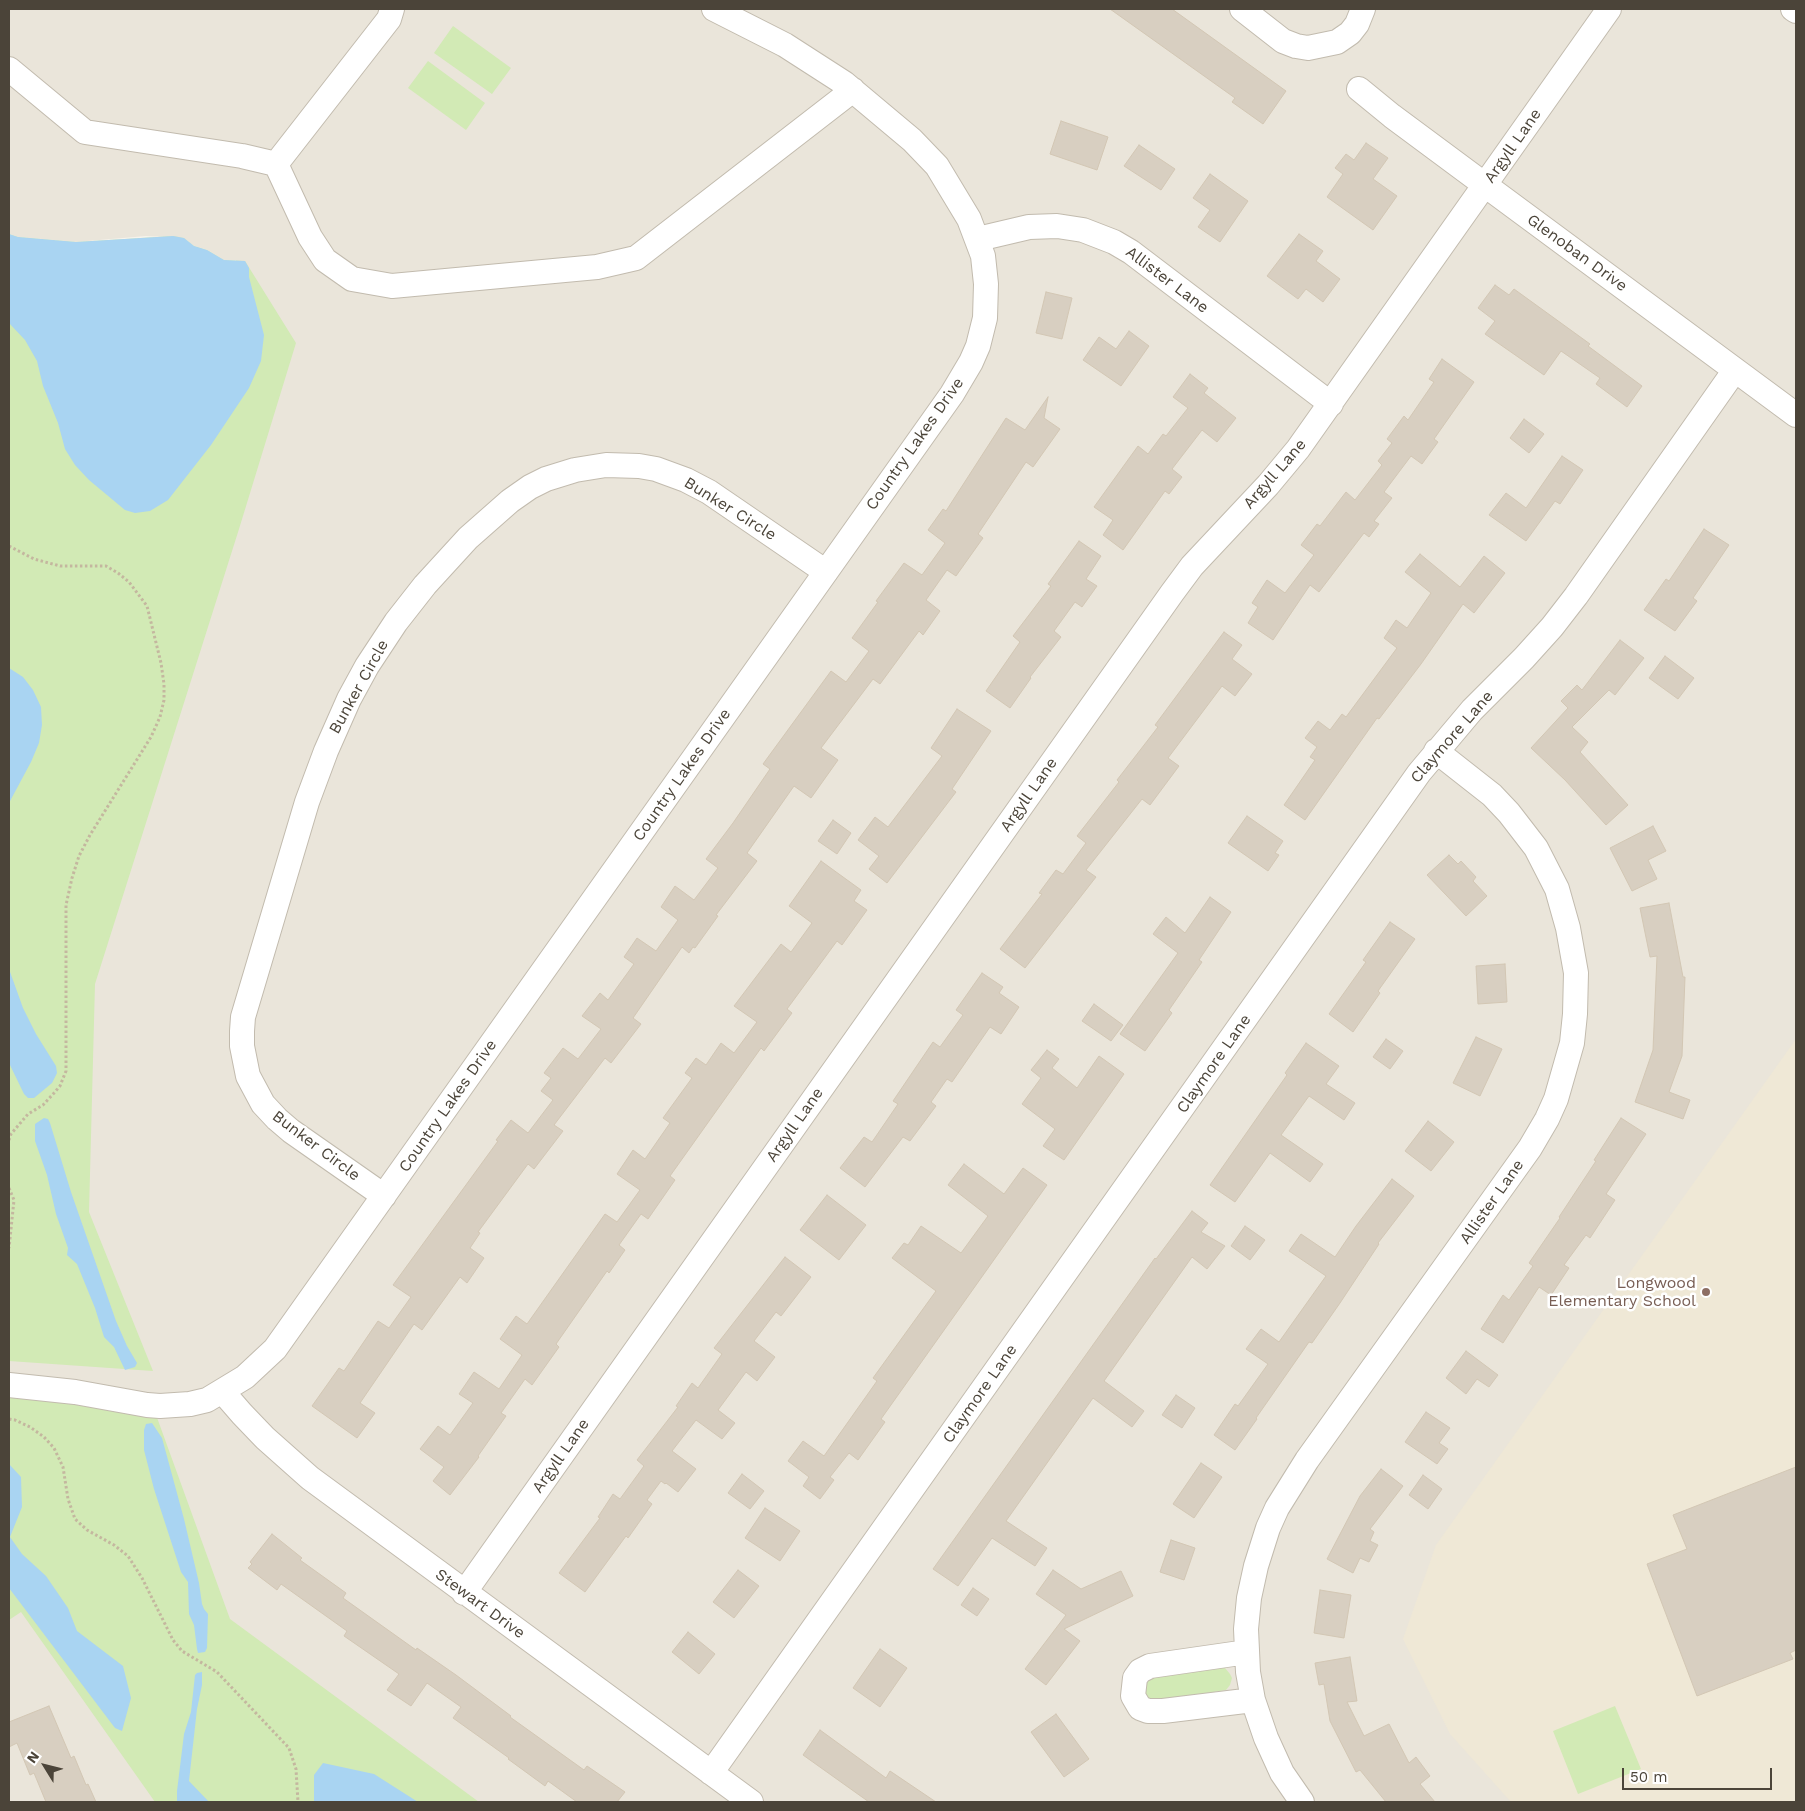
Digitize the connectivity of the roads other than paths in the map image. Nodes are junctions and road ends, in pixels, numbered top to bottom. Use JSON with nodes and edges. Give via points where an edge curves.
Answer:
{"nodes":[{"id":1,"x":392,"y":9,"type":"edge"},
{"id":2,"x":714,"y":9,"type":"edge"},
{"id":3,"x":1242,"y":9,"type":"edge"},
{"id":4,"x":1363,"y":9,"type":"edge"},
{"id":5,"x":1609,"y":9,"type":"edge"},
{"id":6,"x":1793,"y":9,"type":"edge"},
{"id":7,"x":1796,"y":11,"type":"edge"},
{"id":8,"x":9,"y":68,"type":"edge"},
{"id":9,"x":1359,"y":89,"type":"dead end"},
{"id":10,"x":853,"y":90,"type":"junction"},
{"id":11,"x":276,"y":164,"type":"junction"},
{"id":12,"x":1485,"y":186,"type":"junction"},
{"id":13,"x":978,"y":239,"type":"junction"},
{"id":14,"x":1735,"y":370,"type":"junction"},
{"id":15,"x":1332,"y":404,"type":"junction"},
{"id":16,"x":1796,"y":415,"type":"edge"},
{"id":17,"x":826,"y":572,"type":"junction"},
{"id":18,"x":1436,"y":751,"type":"junction"},
{"id":19,"x":384,"y":1196,"type":"junction"},
{"id":20,"x":9,"y":1385,"type":"edge"},
{"id":21,"x":222,"y":1391,"type":"junction"},
{"id":22,"x":464,"y":1593,"type":"junction"},
{"id":23,"x":1247,"y":1652,"type":"junction"},
{"id":24,"x":1254,"y":1700,"type":"junction"},
{"id":25,"x":712,"y":1773,"type":"junction"},
{"id":26,"x":751,"y":1802,"type":"edge"},
{"id":27,"x":1302,"y":1802,"type":"edge"}],
"edges":[{"from":1,"to":11,"type":"street","via":[[390,19]]},
{"from":2,"to":10,"type":"street","name":"Country Lakes Drive","via":[[785,45]]},
{"from":3,"to":4,"type":"street","via":[[1282,41],[1308,48],[1337,42],[1350,33]]},
{"from":5,"to":12,"type":"street","name":"Argyll Lane"},
{"from":6,"to":7,"type":"street"},
{"from":8,"to":11,"type":"street","via":[[84,132]]},
{"from":9,"to":12,"type":"street","name":"Glenoban Drive"},
{"from":10,"to":11,"type":"street","via":[[636,258],[597,267],[392,286],[352,279],[325,260],[310,237]]},
{"from":10,"to":13,"type":"street","name":"Country Lakes Drive","via":[[912,140],[937,166]]},
{"from":12,"to":14,"type":"street","name":"Glenoban Drive"},
{"from":12,"to":15,"type":"street","name":"Argyll Lane"},
{"from":13,"to":15,"type":"street","name":"Allister Lane","via":[[1029,227],[1056,226],[1083,230],[1114,242]]},
{"from":13,"to":17,"type":"street","name":"Country Lakes Drive","via":[[986,284],[985,310],[978,346],[971,362]]},
{"from":14,"to":16,"type":"street","name":"Glenoban Drive"},
{"from":14,"to":18,"type":"street","name":"Claymore Lane","via":[[1552,627]]},
{"from":15,"to":22,"type":"street","name":"Argyll Lane","via":[[1284,467],[1192,566]]},
{"from":17,"to":19,"type":"street","name":"Country Lakes Drive"},
{"from":17,"to":19,"type":"street","name":"Bunker Circle","via":[[709,492],[686,480],[656,469],[606,465],[546,479],[510,501],[468,538],[396,622],[358,683],[326,750],[307,802],[243,1017],[242,1031],[248,1076],[263,1104],[290,1131]]},
{"from":18,"to":23,"type":"street","name":"Allister Lane","via":[[1492,795],[1509,813],[1536,848],[1557,889],[1576,973],[1572,1043],[1556,1099],[1530,1148],[1307,1460],[1277,1508],[1261,1548],[1249,1598]]},
{"from":18,"to":25,"type":"street","name":"Claymore Lane"},
{"from":19,"to":21,"type":"street","name":"Country Lakes Drive","via":[[275,1349],[245,1377]]},
{"from":20,"to":21,"type":"street","name":"Country Lakes Drive","via":[[160,1406],[207,1400]]},
{"from":21,"to":22,"type":"street","name":"Stewart Drive","via":[[245,1418],[304,1473]]},
{"from":22,"to":25,"type":"street","name":"Stewart Drive"},
{"from":23,"to":24,"type":"street","name":"Allister Lane"},
{"from":23,"to":24,"type":"street","via":[[1150,1666],[1135,1678],[1133,1696],[1140,1708],[1148,1712]]},
{"from":24,"to":27,"type":"street","name":"Allister Lane","via":[[1274,1757]]},
{"from":25,"to":26,"type":"street","name":"Stewart Drive"}]}
